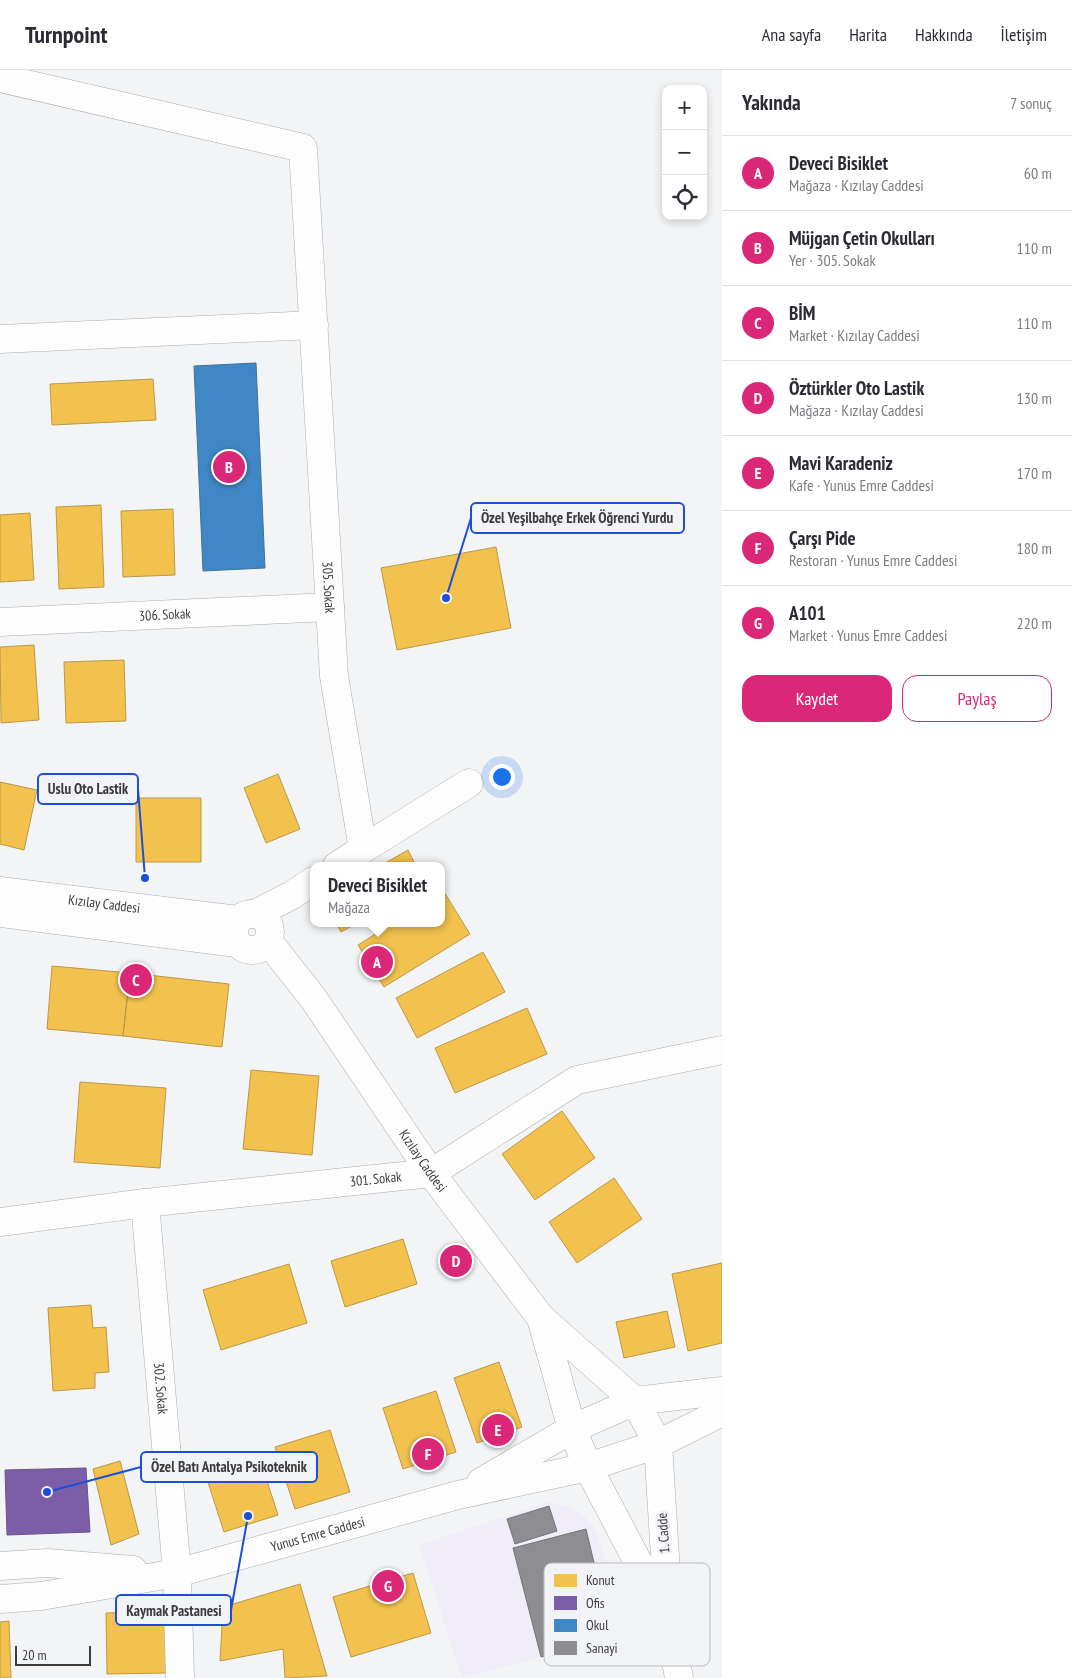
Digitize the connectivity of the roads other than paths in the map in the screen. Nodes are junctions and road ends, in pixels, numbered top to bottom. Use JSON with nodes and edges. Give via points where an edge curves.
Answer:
{"nodes":[{"id":1,"x":0,"y":78,"type":"edge"},
{"id":2,"x":314,"y":325,"type":"junction"},
{"id":3,"x":0,"y":339,"type":"edge"},
{"id":4,"x":330,"y":607,"type":"junction"},
{"id":5,"x":0,"y":622,"type":"edge"},
{"id":6,"x":469,"y":783,"type":"dead end"},
{"id":7,"x":363,"y":849,"type":"junction"},
{"id":8,"x":343,"y":862,"type":"edge"},
{"id":9,"x":303,"y":888,"type":"edge"},
{"id":10,"x":0,"y":891,"type":"edge"},
{"id":11,"x":0,"y":913,"type":"edge"},
{"id":12,"x":253,"y":933,"type":"junction"},
{"id":13,"x":722,"y":1050,"type":"edge"},
{"id":14,"x":431,"y":1173,"type":"junction"},
{"id":15,"x":144,"y":1203,"type":"junction"},
{"id":16,"x":0,"y":1222,"type":"edge"},
{"id":17,"x":542,"y":1318,"type":"junction"},
{"id":18,"x":722,"y":1392,"type":"edge"},
{"id":19,"x":635,"y":1402,"type":"junction"},
{"id":20,"x":722,"y":1412,"type":"edge"},
{"id":21,"x":572,"y":1429,"type":"junction"},
{"id":22,"x":658,"y":1444,"type":"junction"},
{"id":23,"x":588,"y":1467,"type":"junction"},
{"id":24,"x":458,"y":1495,"type":"junction"},
{"id":25,"x":638,"y":1563,"type":"edge"},
{"id":26,"x":665,"y":1563,"type":"edge"},
{"id":27,"x":0,"y":1566,"type":"edge"},
{"id":28,"x":177,"y":1573,"type":"junction"},
{"id":29,"x":0,"y":1599,"type":"edge"},
{"id":30,"x":180,"y":1678,"type":"edge"}],
"edges":[{"from":1,"to":2,"type":"street","name":"305. Sokak","via":[[303,148]]},
{"from":2,"to":3,"type":"street"},
{"from":2,"to":4,"type":"street","name":"305. Sokak"},
{"from":4,"to":5,"type":"street","name":"306. Sokak"},
{"from":4,"to":7,"type":"street","name":"305. Sokak","via":[[334,676]]},
{"from":6,"to":7,"type":"street"},
{"from":7,"to":8,"type":"street"},
{"from":9,"to":12,"type":"street"},
{"from":10,"to":12,"type":"street","name":"Kızılay Caddesi"},
{"from":11,"to":12,"type":"street","name":"Kızılay Caddesi"},
{"from":12,"to":14,"type":"street","name":"Kızılay Caddesi","via":[[313,998]]},
{"from":13,"to":14,"type":"street","name":"301. Sokak","via":[[577,1080]]},
{"from":14,"to":15,"type":"street","name":"301. Sokak"},
{"from":14,"to":17,"type":"street","name":"Kızılay Caddesi"},
{"from":15,"to":16,"type":"street","name":"301. Sokak"},
{"from":15,"to":28,"type":"street","name":"302. Sokak"},
{"from":17,"to":19,"type":"street","name":"Kızılay Caddesi"},
{"from":17,"to":21,"type":"street","name":"Kızılay Caddesi"},
{"from":18,"to":19,"type":"street"},
{"from":19,"to":21,"type":"street","name":"Yunus Emre Caddesi"},
{"from":19,"to":22,"type":"street","name":"Kızılay Caddesi"},
{"from":20,"to":22,"type":"street"},
{"from":21,"to":23,"type":"street","name":"1. Cadde"},
{"from":21,"to":24,"type":"street","name":"Yunus Emre Caddesi"},
{"from":22,"to":23,"type":"street","name":"Yunus Emre Caddesi"},
{"from":22,"to":26,"type":"street","name":"1. Cadde"},
{"from":23,"to":24,"type":"street","name":"Yunus Emre Caddesi"},
{"from":23,"to":25,"type":"street","name":"1. Cadde"},
{"from":24,"to":28,"type":"street","name":"Yunus Emre Caddesi"},
{"from":27,"to":28,"type":"street","name":"Yunus Emre Caddesi","via":[[47,1563]]},
{"from":28,"to":29,"type":"street","name":"Yunus Emre Caddesi","via":[[41,1596]]},
{"from":28,"to":30,"type":"street","name":"302. Sokak"}]}
